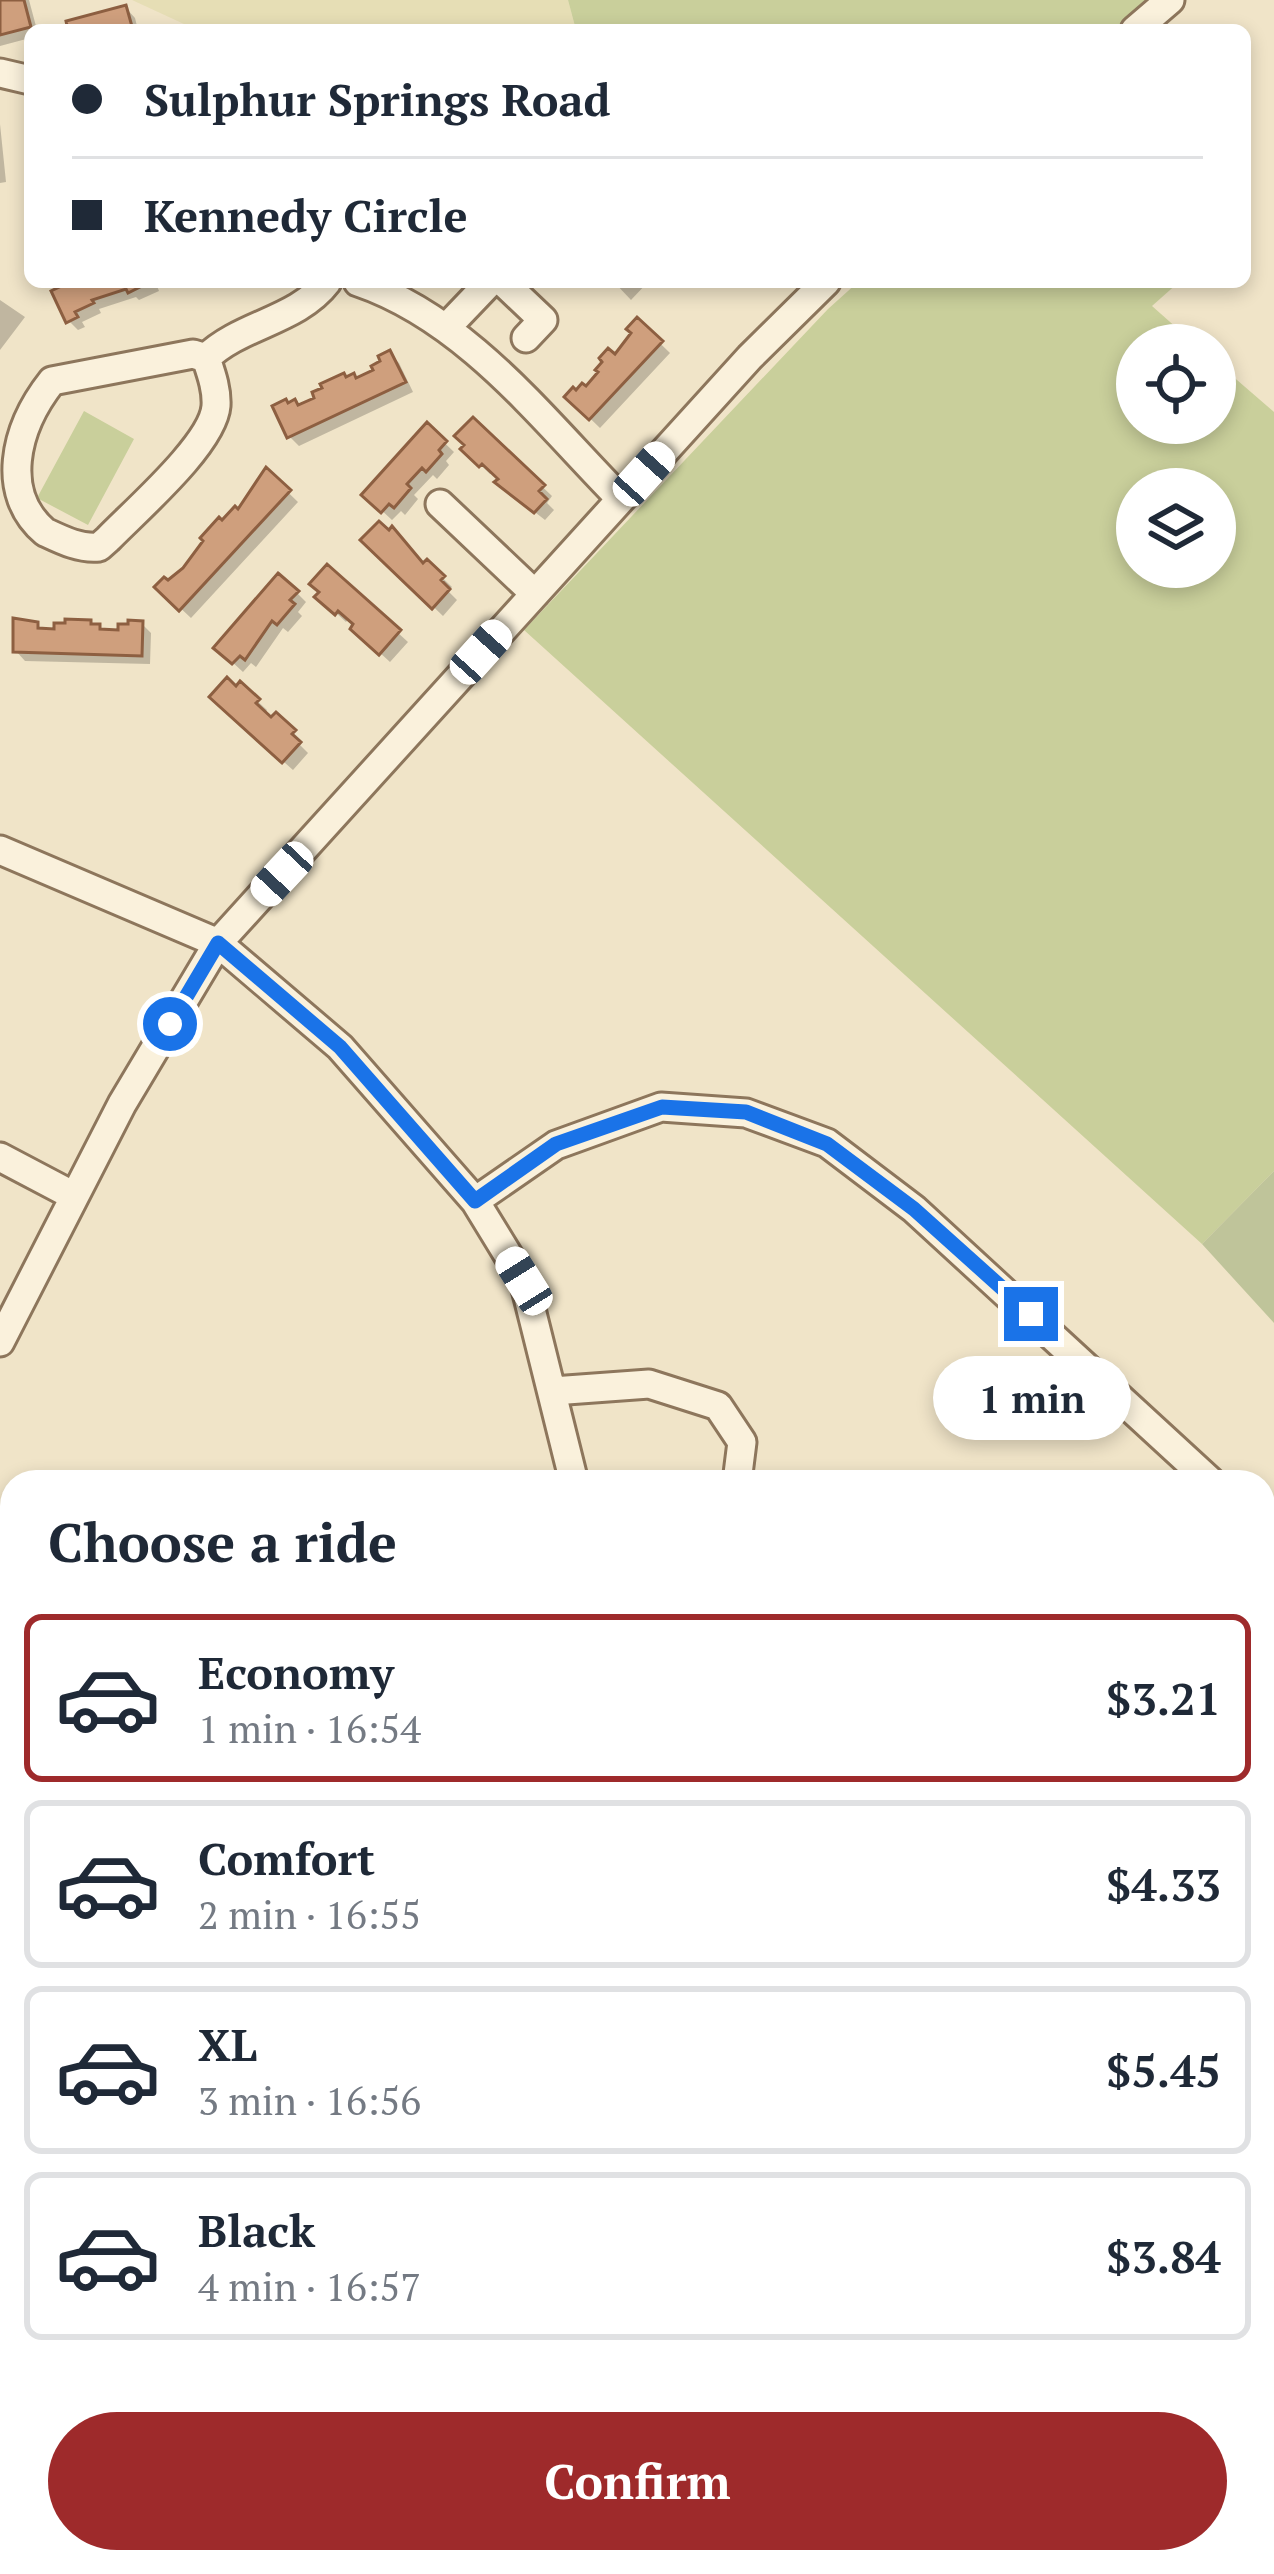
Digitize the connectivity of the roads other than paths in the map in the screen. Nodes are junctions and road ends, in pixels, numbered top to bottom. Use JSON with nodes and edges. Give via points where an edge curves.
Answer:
{"nodes":[{"id":1,"x":1170,"y":0,"type":"edge"},
{"id":2,"x":1142,"y":24,"type":"edge"},
{"id":3,"x":321,"y":288,"type":"edge"},
{"id":4,"x":376,"y":288,"type":"edge"},
{"id":5,"x":484,"y":288,"type":"edge"},
{"id":6,"x":509,"y":288,"type":"edge"},
{"id":7,"x":820,"y":288,"type":"edge"},
{"id":8,"x":447,"y":327,"type":"junction"},
{"id":9,"x":526,"y":338,"type":"dead end"},
{"id":10,"x":206,"y":358,"type":"junction"},
{"id":11,"x":622,"y":499,"type":"junction"},
{"id":12,"x":440,"y":504,"type":"dead end"},
{"id":13,"x":535,"y":594,"type":"junction"},
{"id":14,"x":0,"y":850,"type":"edge"},
{"id":15,"x":218,"y":943,"type":"junction"},
{"id":16,"x":0,"y":1157,"type":"edge"},
{"id":17,"x":74,"y":1196,"type":"junction"},
{"id":18,"x":475,"y":1201,"type":"junction"},
{"id":19,"x":0,"y":1342,"type":"edge"},
{"id":20,"x":553,"y":1391,"type":"junction"},
{"id":21,"x":571,"y":1470,"type":"edge"},
{"id":22,"x":738,"y":1470,"type":"edge"},
{"id":23,"x":1198,"y":1470,"type":"edge"}],
"edges":[{"from":1,"to":2,"type":"street"},
{"from":3,"to":10,"type":"street"},
{"from":4,"to":8,"type":"street"},
{"from":5,"to":8,"type":"street"},
{"from":6,"to":9,"type":"street","via":[[543,320]]},
{"from":7,"to":11,"type":"street"},
{"from":8,"to":11,"type":"street"},
{"from":10,"to":10,"type":"street","via":[[52,381],[4,469],[17,513],[62,540],[99,547],[209,424],[216,410]]},
{"from":11,"to":13,"type":"street"},
{"from":12,"to":13,"type":"street"},
{"from":13,"to":15,"type":"street"},
{"from":14,"to":15,"type":"street"},
{"from":15,"to":17,"type":"street"},
{"from":15,"to":18,"type":"street","via":[[340,1047]]},
{"from":16,"to":17,"type":"street"},
{"from":17,"to":19,"type":"street"},
{"from":18,"to":20,"type":"street","via":[[524,1281]]},
{"from":18,"to":23,"type":"street","via":[[556,1144],[662,1107],[746,1112],[827,1144],[914,1209]]},
{"from":20,"to":21,"type":"street"},
{"from":20,"to":22,"type":"street","via":[[649,1384],[718,1406],[742,1442]]}]}
